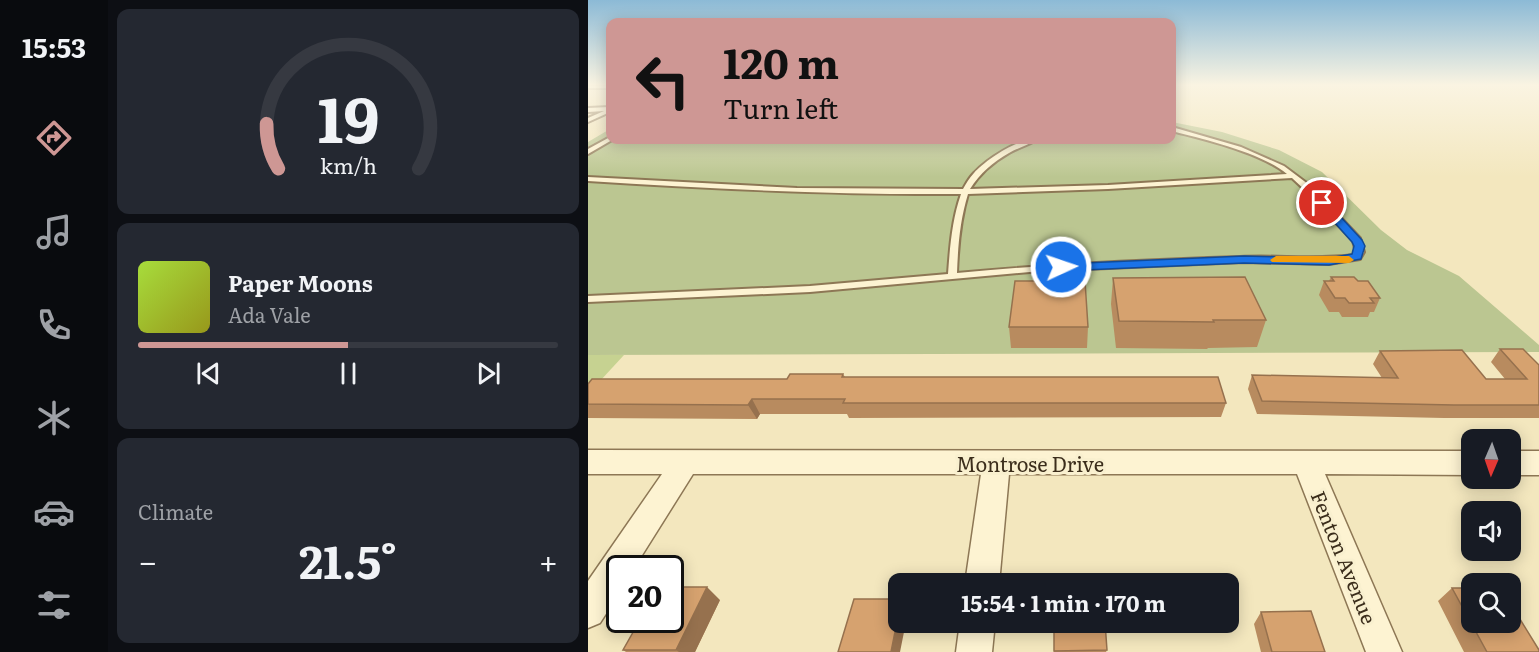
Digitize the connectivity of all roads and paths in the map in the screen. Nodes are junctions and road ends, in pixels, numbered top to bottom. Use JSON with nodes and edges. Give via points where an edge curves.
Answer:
{"nodes":[{"id":1,"x":1176,"y":130,"type":"edge"},
{"id":2,"x":606,"y":141,"type":"edge"},
{"id":3,"x":1024,"y":144,"type":"edge"},
{"id":4,"x":588,"y":152,"type":"edge"},
{"id":5,"x":1294,"y":176,"type":"junction"},
{"id":6,"x":588,"y":179,"type":"edge"},
{"id":7,"x":964,"y":192,"type":"junction"},
{"id":8,"x":952,"y":276,"type":"junction"},
{"id":9,"x":588,"y":299,"type":"edge"},
{"id":10,"x":588,"y":462,"type":"edge"},
{"id":11,"x":685,"y":462,"type":"junction"},
{"id":12,"x":996,"y":463,"type":"junction"},
{"id":13,"x":1306,"y":463,"type":"junction"},
{"id":14,"x":1461,"y":463,"type":"edge"},
{"id":15,"x":1521,"y":463,"type":"edge"},
{"id":16,"x":1539,"y":463,"type":"edge"},
{"id":17,"x":983,"y":573,"type":"edge"},
{"id":18,"x":588,"y":611,"type":"edge"},
{"id":19,"x":977,"y":633,"type":"edge"},
{"id":20,"x":974,"y":652,"type":"edge"},
{"id":21,"x":1384,"y":652,"type":"edge"}],
"edges":[{"from":1,"to":5,"type":"lane","via":[[1254,153]]},
{"from":2,"to":4,"type":"lane"},
{"from":3,"to":7,"type":"lane","via":[[996,157]]},
{"from":5,"to":7,"type":"lane"},
{"from":5,"to":8,"type":"lane","via":[[1357,240],[1357,257],[1329,261],[1244,259],[1122,264]]},
{"from":6,"to":7,"type":"lane","via":[[760,190]]},
{"from":7,"to":8,"type":"lane","via":[[958,207]]},
{"from":8,"to":9,"type":"lane","via":[[742,293]]},
{"from":10,"to":11,"type":"street","name":"Montrose Drive"},
{"from":11,"to":12,"type":"street","name":"Montrose Drive"},
{"from":11,"to":18,"type":"street"},
{"from":12,"to":13,"type":"street","name":"Montrose Drive"},
{"from":12,"to":17,"type":"street"},
{"from":13,"to":14,"type":"street","name":"Montrose Drive"},
{"from":13,"to":21,"type":"street","name":"Fenton Avenue"},
{"from":15,"to":16,"type":"street"},
{"from":19,"to":20,"type":"street"}]}
